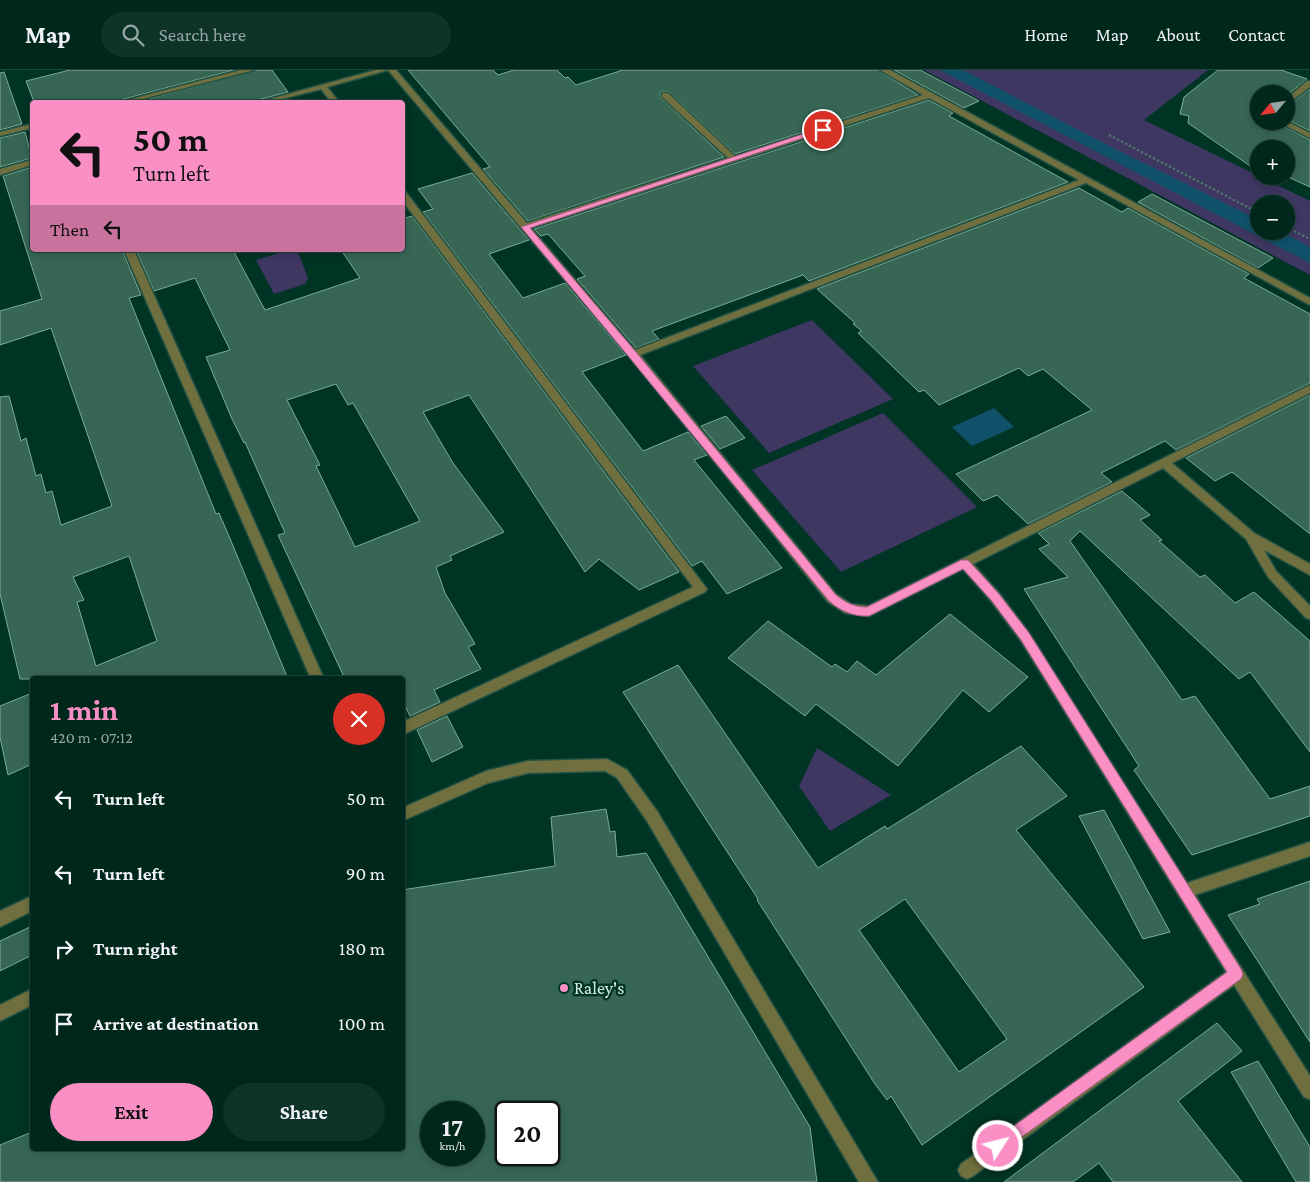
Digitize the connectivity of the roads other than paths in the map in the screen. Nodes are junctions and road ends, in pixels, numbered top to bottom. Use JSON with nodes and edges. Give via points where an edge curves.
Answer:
{"nodes":[{"id":1,"x":250,"y":70,"type":"edge"},
{"id":2,"x":386,"y":70,"type":"edge"},
{"id":3,"x":392,"y":70,"type":"edge"},
{"id":4,"x":884,"y":70,"type":"edge"},
{"id":5,"x":1310,"y":83,"type":"edge"},
{"id":6,"x":323,"y":87,"type":"junction"},
{"id":7,"x":665,"y":95,"type":"dead end"},
{"id":8,"x":930,"y":95,"type":"junction"},
{"id":9,"x":1295,"y":96,"type":"edge"},
{"id":10,"x":132,"y":100,"type":"edge"},
{"id":11,"x":271,"y":100,"type":"edge"},
{"id":12,"x":333,"y":100,"type":"edge"},
{"id":13,"x":30,"y":126,"type":"edge"},
{"id":14,"x":1295,"y":128,"type":"edge"},
{"id":15,"x":0,"y":134,"type":"edge"},
{"id":16,"x":1310,"y":136,"type":"edge"},
{"id":17,"x":734,"y":159,"type":"junction"},
{"id":18,"x":30,"y":164,"type":"edge"},
{"id":19,"x":0,"y":172,"type":"edge"},
{"id":20,"x":1087,"y":180,"type":"junction"},
{"id":21,"x":405,"y":197,"type":"edge"},
{"id":22,"x":525,"y":227,"type":"junction"},
{"id":23,"x":130,"y":252,"type":"edge"},
{"id":24,"x":1310,"y":302,"type":"edge"},
{"id":25,"x":633,"y":354,"type":"junction"},
{"id":26,"x":1310,"y":389,"type":"edge"},
{"id":27,"x":1165,"y":463,"type":"junction"},
{"id":28,"x":1250,"y":536,"type":"junction"},
{"id":29,"x":965,"y":563,"type":"junction"},
{"id":30,"x":1310,"y":570,"type":"edge"},
{"id":31,"x":1310,"y":614,"type":"edge"},
{"id":32,"x":317,"y":676,"type":"edge"},
{"id":33,"x":405,"y":728,"type":"edge"},
{"id":34,"x":405,"y":814,"type":"edge"},
{"id":35,"x":1310,"y":849,"type":"edge"},
{"id":36,"x":1184,"y":891,"type":"junction"},
{"id":37,"x":30,"y":904,"type":"edge"},
{"id":38,"x":0,"y":919,"type":"edge"},
{"id":39,"x":1236,"y":974,"type":"junction"},
{"id":40,"x":30,"y":998,"type":"edge"},
{"id":41,"x":0,"y":1013,"type":"edge"},
{"id":42,"x":1310,"y":1091,"type":"edge"},
{"id":43,"x":967,"y":1170,"type":"dead end"},
{"id":44,"x":869,"y":1182,"type":"edge"}],
"edges":[{"from":1,"to":10,"type":"lane"},
{"from":2,"to":6,"type":"lane"},
{"from":3,"to":22,"type":"lane"},
{"from":4,"to":8,"type":"lane"},
{"from":5,"to":9,"type":"lane"},
{"from":6,"to":11,"type":"lane"},
{"from":6,"to":12,"type":"lane"},
{"from":7,"to":17,"type":"lane"},
{"from":8,"to":17,"type":"lane"},
{"from":8,"to":20,"type":"lane"},
{"from":13,"to":15,"type":"lane"},
{"from":14,"to":16,"type":"lane"},
{"from":17,"to":22,"type":"lane"},
{"from":18,"to":19,"type":"lane"},
{"from":20,"to":24,"type":"lane"},
{"from":20,"to":25,"type":"lane"},
{"from":21,"to":33,"type":"lane","via":[[700,589]]},
{"from":22,"to":25,"type":"lane"},
{"from":23,"to":32,"type":"lane"},
{"from":25,"to":29,"type":"lane","via":[[840,605],[859,612],[869,611]]},
{"from":26,"to":27,"type":"lane"},
{"from":27,"to":28,"type":"lane"},
{"from":27,"to":29,"type":"lane"},
{"from":28,"to":30,"type":"lane"},
{"from":28,"to":31,"type":"lane","via":[[1272,574]]},
{"from":29,"to":36,"type":"lane","via":[[1025,636]]},
{"from":34,"to":44,"type":"lane","via":[[486,777],[528,767],[607,765],[622,774],[652,816]]},
{"from":35,"to":36,"type":"lane"},
{"from":36,"to":39,"type":"lane"},
{"from":37,"to":38,"type":"lane"},
{"from":39,"to":42,"type":"lane"},
{"from":39,"to":43,"type":"lane"},
{"from":40,"to":41,"type":"lane"}]}
